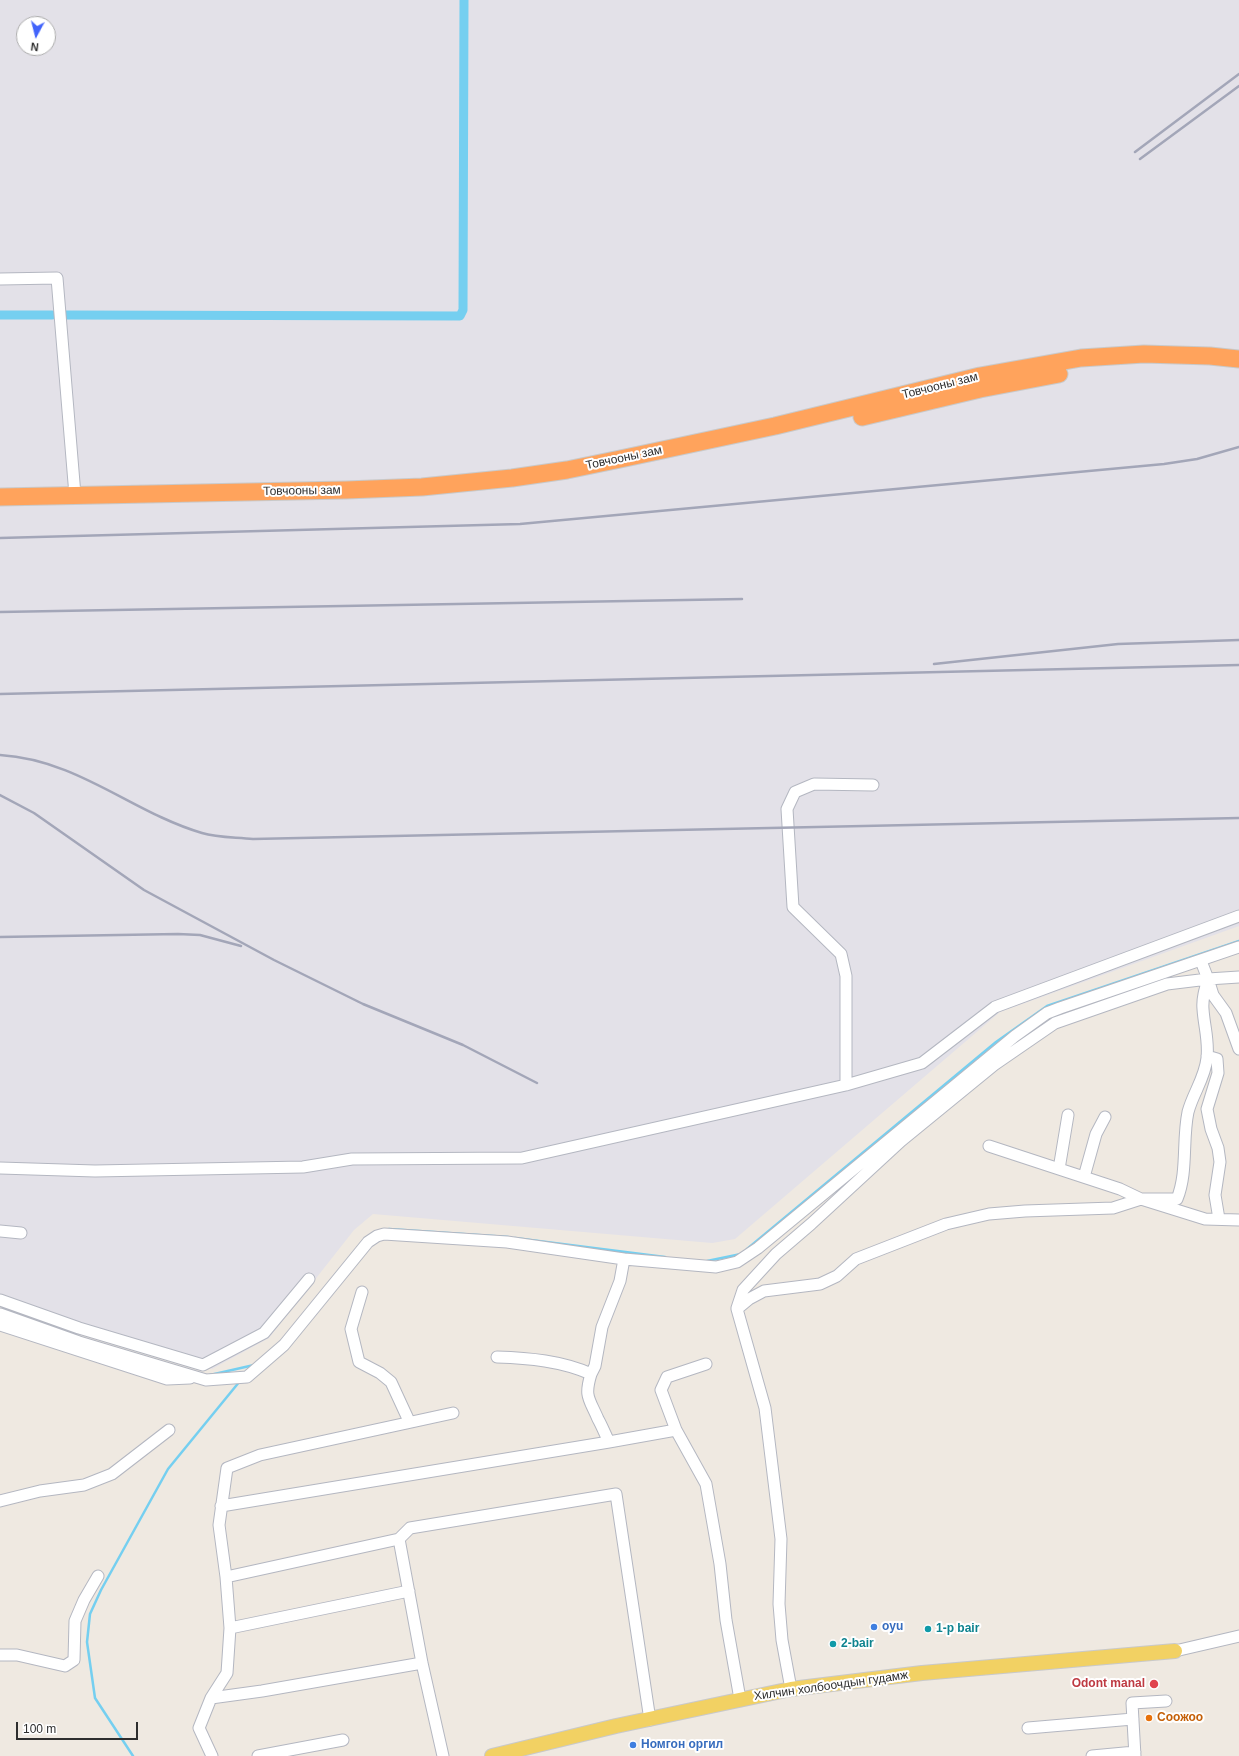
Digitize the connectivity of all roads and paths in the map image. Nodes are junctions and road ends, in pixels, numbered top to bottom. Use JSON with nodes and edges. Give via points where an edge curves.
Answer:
{"nodes":[{"id":1,"x":0,"y":279,"type":"edge"},
{"id":2,"x":1239,"y":359,"type":"edge"},
{"id":3,"x":1239,"y":370,"type":"edge"},
{"id":4,"x":75,"y":495,"type":"junction"},
{"id":5,"x":0,"y":497,"type":"edge"},
{"id":6,"x":0,"y":508,"type":"edge"},
{"id":7,"x":874,"y":785,"type":"dead end"},
{"id":8,"x":1239,"y":916,"type":"edge"},
{"id":9,"x":1239,"y":947,"type":"edge"},
{"id":10,"x":1201,"y":960,"type":"junction"},
{"id":11,"x":1239,"y":977,"type":"edge"},
{"id":12,"x":1208,"y":980,"type":"junction"},
{"id":13,"x":1234,"y":1026,"type":"edge"},
{"id":14,"x":1239,"y":1049,"type":"edge"},
{"id":15,"x":1207,"y":1056,"type":"junction"},
{"id":16,"x":846,"y":1085,"type":"junction"},
{"id":17,"x":1068,"y":1115,"type":"dead end"},
{"id":18,"x":1105,"y":1117,"type":"dead end"},
{"id":19,"x":989,"y":1146,"type":"dead end"},
{"id":20,"x":0,"y":1168,"type":"edge"},
{"id":21,"x":1059,"y":1169,"type":"junction"},
{"id":22,"x":1084,"y":1177,"type":"junction"},
{"id":23,"x":1141,"y":1199,"type":"junction"},
{"id":24,"x":1219,"y":1219,"type":"junction"},
{"id":25,"x":1239,"y":1220,"type":"edge"},
{"id":26,"x":0,"y":1231,"type":"edge"},
{"id":27,"x":21,"y":1233,"type":"dead end"},
{"id":28,"x":624,"y":1259,"type":"junction"},
{"id":29,"x":309,"y":1279,"type":"dead end"},
{"id":30,"x":362,"y":1292,"type":"dead end"},
{"id":31,"x":0,"y":1300,"type":"edge"},
{"id":32,"x":737,"y":1309,"type":"junction"},
{"id":33,"x":0,"y":1314,"type":"edge"},
{"id":34,"x":0,"y":1325,"type":"edge"},
{"id":35,"x":498,"y":1357,"type":"dead end"},
{"id":36,"x":706,"y":1364,"type":"dead end"},
{"id":37,"x":591,"y":1374,"type":"junction"},
{"id":38,"x":197,"y":1377,"type":"junction"},
{"id":39,"x":453,"y":1413,"type":"dead end"},
{"id":40,"x":410,"y":1421,"type":"junction"},
{"id":41,"x":169,"y":1430,"type":"dead end"},
{"id":42,"x":676,"y":1430,"type":"junction"},
{"id":43,"x":609,"y":1442,"type":"junction"},
{"id":44,"x":0,"y":1501,"type":"edge"},
{"id":45,"x":221,"y":1506,"type":"junction"},
{"id":46,"x":399,"y":1539,"type":"junction"},
{"id":47,"x":98,"y":1576,"type":"dead end"},
{"id":48,"x":226,"y":1577,"type":"junction"},
{"id":49,"x":409,"y":1591,"type":"junction"},
{"id":50,"x":230,"y":1628,"type":"junction"},
{"id":51,"x":1239,"y":1636,"type":"edge"},
{"id":52,"x":1175,"y":1651,"type":"joint"},
{"id":53,"x":0,"y":1655,"type":"edge"},
{"id":54,"x":422,"y":1663,"type":"junction"},
{"id":55,"x":791,"y":1690,"type":"junction"},
{"id":56,"x":211,"y":1698,"type":"junction"},
{"id":57,"x":740,"y":1699,"type":"junction"},
{"id":58,"x":1166,"y":1701,"type":"dead end"},
{"id":59,"x":1133,"y":1719,"type":"junction"},
{"id":60,"x":650,"y":1720,"type":"junction"},
{"id":61,"x":1028,"y":1728,"type":"dead end"},
{"id":62,"x":343,"y":1740,"type":"dead end"},
{"id":63,"x":1135,"y":1754,"type":"edge"},
{"id":64,"x":212,"y":1756,"type":"edge"},
{"id":65,"x":258,"y":1756,"type":"edge"},
{"id":66,"x":443,"y":1756,"type":"edge"},
{"id":67,"x":492,"y":1756,"type":"edge"},
{"id":68,"x":1092,"y":1756,"type":"edge"}],
"edges":[{"from":1,"to":4,"type":"street","via":[[57,278]]},
{"from":2,"to":4,"type":"highway","name":"Товчооны зам","via":[[1144,354],[1081,358],[980,376],[647,454],[512,478],[422,487]]},
{"from":3,"to":6,"type":"highway","name":"Товчооны зам","via":[[1144,365],[1082,370],[980,390],[627,469],[514,489],[423,498],[347,501]]},
{"from":4,"to":5,"type":"highway","name":"Товчооны зам"},
{"from":7,"to":16,"type":"street","via":[[814,784],[795,792],[787,809],[793,907],[841,954],[846,976]]},
{"from":8,"to":16,"type":"street","via":[[995,1007],[922,1063]]},
{"from":9,"to":10,"type":"street"},
{"from":10,"to":12,"type":"street"},
{"from":10,"to":28,"type":"street","via":[[1047,1013],[1015,1036],[758,1248],[737,1262],[716,1268]]},
{"from":11,"to":12,"type":"street"},
{"from":12,"to":13,"type":"street","via":[[1213,995]]},
{"from":12,"to":15,"type":"street","via":[[1203,1009]]},
{"from":12,"to":32,"type":"street","via":[[1168,984],[1055,1023],[1000,1061],[901,1140],[776,1254],[743,1290]]},
{"from":13,"to":14,"type":"street"},
{"from":15,"to":23,"type":"street","via":[[1206,1070],[1188,1113],[1183,1148],[1182,1186],[1177,1199]]},
{"from":15,"to":24,"type":"street","via":[[1217,1059],[1218,1073],[1208,1109],[1220,1162],[1216,1195]]},
{"from":16,"to":20,"type":"street","via":[[522,1158],[352,1158],[296,1167],[95,1171]]},
{"from":17,"to":21,"type":"street"},
{"from":18,"to":22,"type":"street","via":[[1096,1134]]},
{"from":19,"to":21,"type":"street"},
{"from":21,"to":22,"type":"street"},
{"from":22,"to":23,"type":"street"},
{"from":23,"to":24,"type":"street","via":[[1205,1219]]},
{"from":23,"to":32,"type":"street","via":[[1113,1208],[989,1214],[946,1224],[856,1259],[837,1276],[820,1284],[764,1291]]},
{"from":24,"to":25,"type":"street"},
{"from":26,"to":27,"type":"street"},
{"from":28,"to":37,"type":"street","via":[[620,1281],[602,1328],[595,1366]]},
{"from":28,"to":38,"type":"street","via":[[507,1242],[384,1234],[368,1242],[284,1345],[247,1377],[218,1380]]},
{"from":29,"to":31,"type":"street","via":[[264,1333],[203,1366],[79,1328]]},
{"from":30,"to":40,"type":"street","via":[[351,1329],[359,1362],[380,1373],[390,1382]]},
{"from":32,"to":55,"type":"street","via":[[765,1408],[782,1539],[779,1604],[782,1640]]},
{"from":33,"to":38,"type":"street","via":[[79,1342]]},
{"from":34,"to":38,"type":"street","via":[[167,1379]]},
{"from":35,"to":37,"type":"street","via":[[527,1358],[579,1368]]},
{"from":36,"to":42,"type":"street","via":[[667,1377],[661,1390]]},
{"from":37,"to":43,"type":"street","via":[[587,1387],[589,1403]]},
{"from":39,"to":40,"type":"street"},
{"from":40,"to":45,"type":"street","via":[[260,1455],[227,1468]]},
{"from":41,"to":44,"type":"street","via":[[112,1474],[84,1484]]},
{"from":42,"to":43,"type":"street"},
{"from":42,"to":57,"type":"street","via":[[706,1484]]},
{"from":43,"to":45,"type":"street"},
{"from":45,"to":48,"type":"street","via":[[219,1526]]},
{"from":46,"to":48,"type":"street"},
{"from":46,"to":49,"type":"street"},
{"from":46,"to":60,"type":"street","via":[[410,1528],[616,1494]]},
{"from":47,"to":53,"type":"street","via":[[84,1600],[76,1621],[74,1660],[65,1666],[17,1655]]},
{"from":48,"to":50,"type":"street"},
{"from":49,"to":50,"type":"street"},
{"from":49,"to":54,"type":"street"},
{"from":50,"to":56,"type":"street","via":[[227,1673]]},
{"from":51,"to":52,"type":"street"},
{"from":52,"to":55,"type":"main road","name":"Хилчин холбоочдын гудамж","via":[[922,1674]]},
{"from":54,"to":56,"type":"street"},
{"from":54,"to":66,"type":"street"},
{"from":55,"to":57,"type":"main road","name":"Хилчин холбоочдын гудамж"},
{"from":56,"to":64,"type":"street","via":[[199,1728]]},
{"from":57,"to":60,"type":"main road","name":"Хилчин холбоочдын гудамж"},
{"from":58,"to":59,"type":"street","via":[[1132,1703]]},
{"from":59,"to":61,"type":"street"},
{"from":59,"to":63,"type":"street"},
{"from":60,"to":67,"type":"main road","name":"Хилчин холбоочдын гудамж"},
{"from":62,"to":65,"type":"street"},
{"from":63,"to":68,"type":"street"}]}
